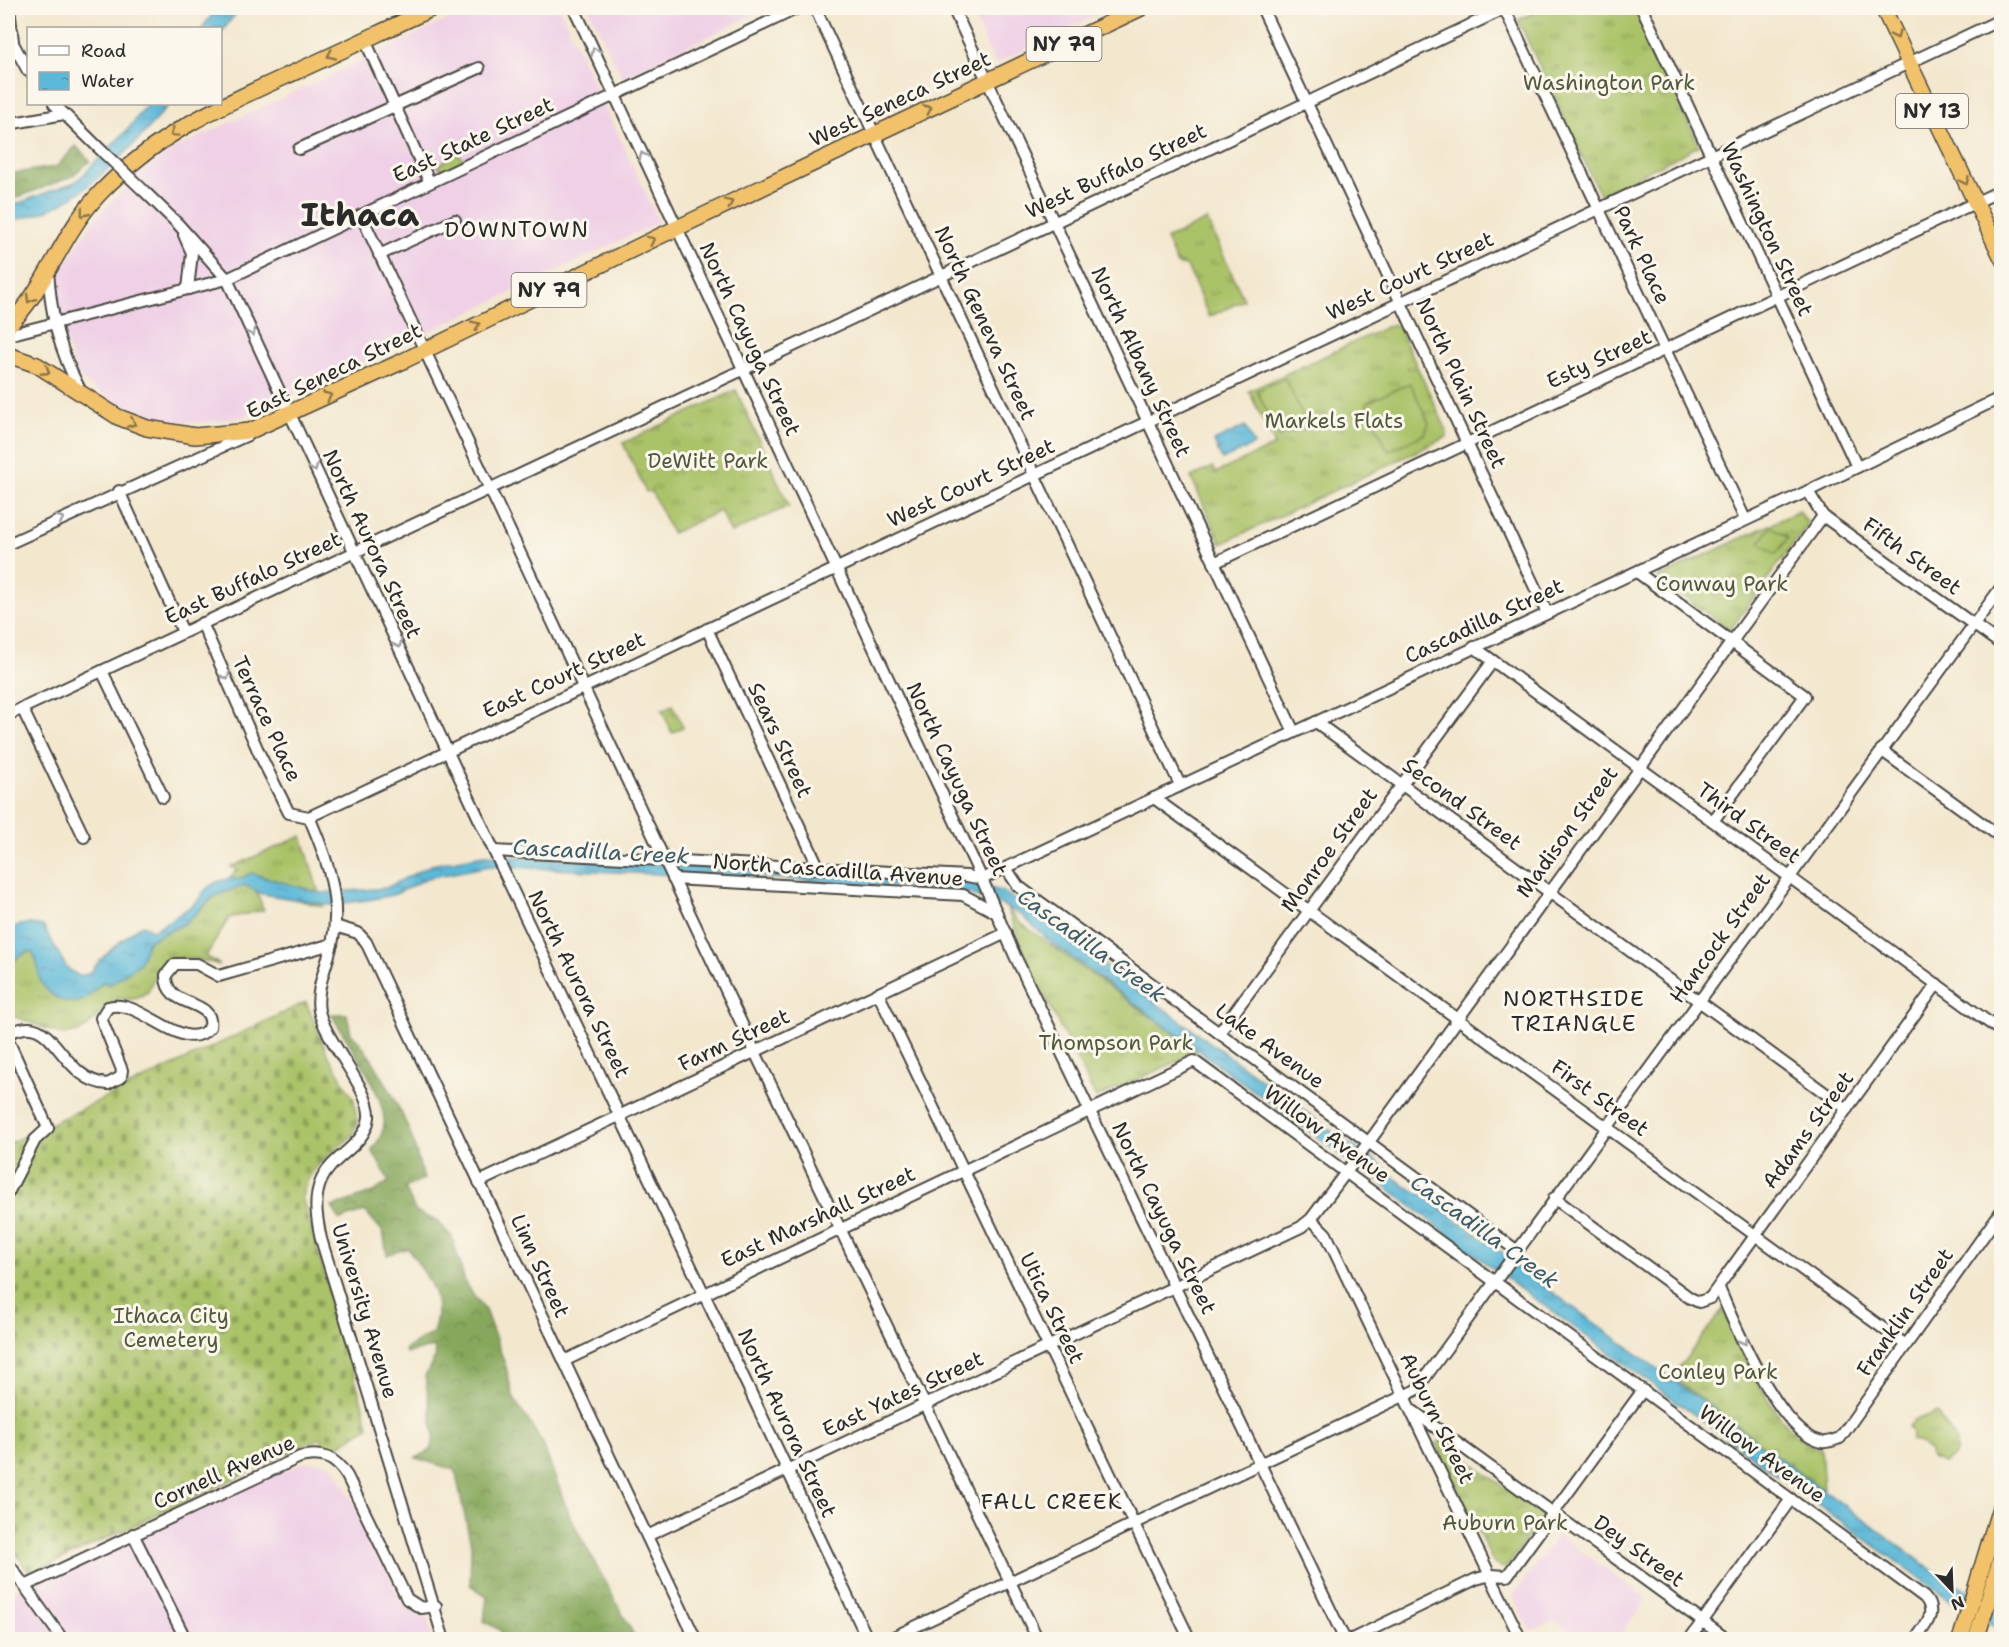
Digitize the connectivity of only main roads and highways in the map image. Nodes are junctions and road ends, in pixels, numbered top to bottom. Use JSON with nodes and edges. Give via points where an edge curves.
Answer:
{"nodes":[{"id":1,"x":433,"y":8,"type":"edge"},
{"id":2,"x":1141,"y":8,"type":"edge"},
{"id":3,"x":1883,"y":8,"type":"edge"},
{"id":4,"x":676,"y":229,"type":"joint"},
{"id":5,"x":2001,"y":258,"type":"edge"},
{"id":6,"x":8,"y":326,"type":"edge"},
{"id":7,"x":8,"y":355,"type":"edge"},
{"id":8,"x":2001,"y":1501,"type":"edge"},
{"id":9,"x":2000,"y":1559,"type":"edge"},
{"id":10,"x":1968,"y":1639,"type":"edge"}],
"edges":[{"from":1,"to":6,"type":"highway","one_way":true,"via":[[205,113],[160,142],[99,194],[66,235],[23,310]]},
{"from":4,"to":2,"type":"highway","name":"West Seneca Street","number":"NY 79","one_way":true},
{"from":3,"to":5,"type":"highway","number":"NY 13","one_way":true},
{"from":7,"to":4,"type":"highway","name":"East Seneca Street","number":"NY 79","one_way":true,"via":[[38,365],[118,417],[162,432],[227,435],[263,427]]},
{"from":8,"to":10,"type":"highway","via":[[1984,1557]]},
{"from":9,"to":10,"type":"highway"}]}
